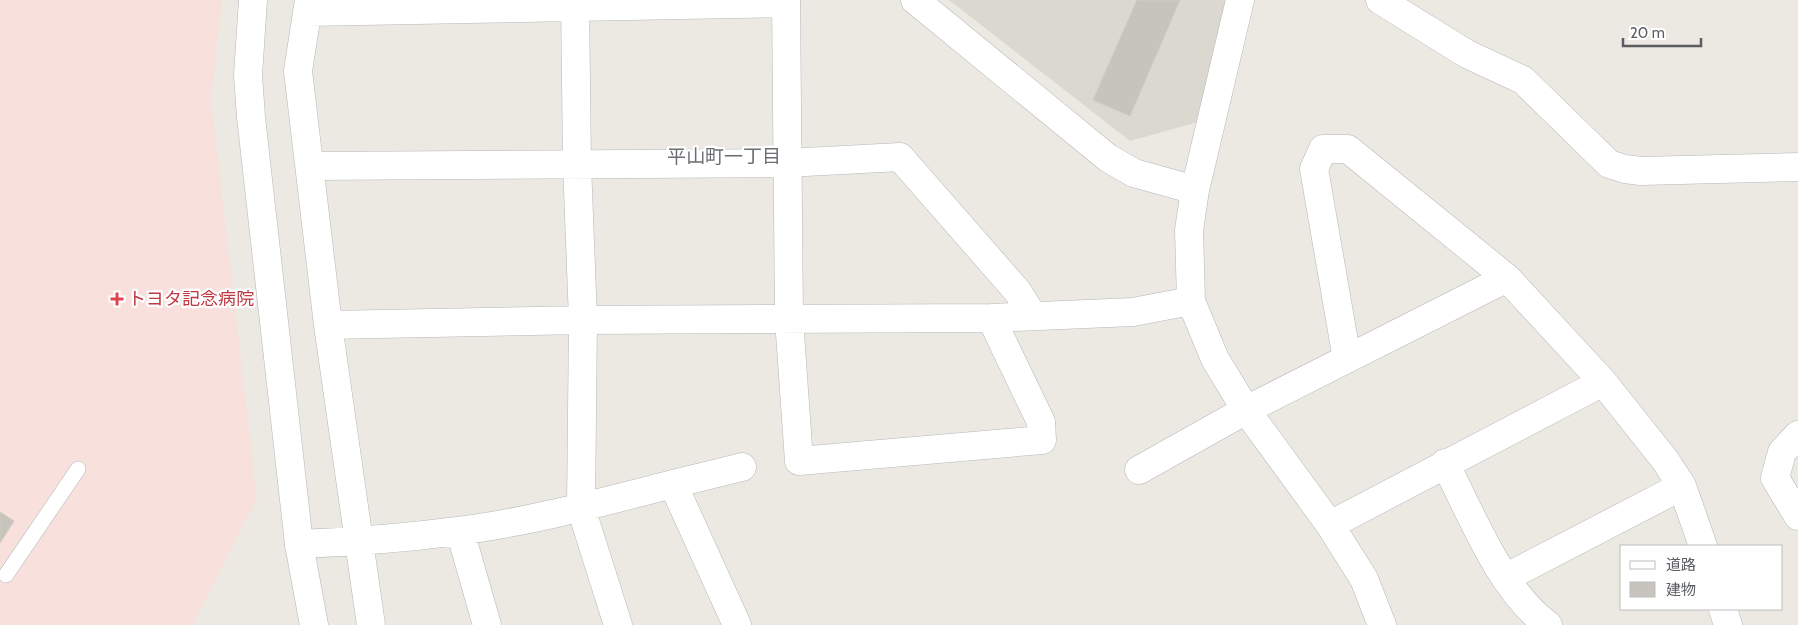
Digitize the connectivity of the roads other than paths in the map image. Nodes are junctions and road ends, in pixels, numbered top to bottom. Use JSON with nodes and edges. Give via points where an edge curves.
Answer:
{"nodes":[{"id":1,"x":254,"y":0,"type":"edge"},
{"id":2,"x":915,"y":0,"type":"edge"},
{"id":3,"x":1240,"y":0,"type":"edge"},
{"id":4,"x":1380,"y":0,"type":"edge"},
{"id":5,"x":786,"y":2,"type":"edge"},
{"id":6,"x":575,"y":3,"type":"edge"},
{"id":7,"x":309,"y":6,"type":"edge"},
{"id":8,"x":786,"y":163,"type":"junction"},
{"id":9,"x":577,"y":164,"type":"junction"},
{"id":10,"x":310,"y":166,"type":"junction"},
{"id":11,"x":1798,"y":167,"type":"edge"},
{"id":12,"x":1195,"y":190,"type":"junction"},
{"id":13,"x":1507,"y":278,"type":"junction"},
{"id":14,"x":1191,"y":301,"type":"junction"},
{"id":15,"x":1032,"y":315,"type":"junction"},
{"id":16,"x":990,"y":318,"type":"junction"},
{"id":17,"x":789,"y":319,"type":"junction"},
{"id":18,"x":583,"y":320,"type":"junction"},
{"id":19,"x":328,"y":325,"type":"junction"},
{"id":20,"x":1347,"y":359,"type":"junction"},
{"id":21,"x":1603,"y":382,"type":"junction"},
{"id":22,"x":1246,"y":410,"type":"junction"},
{"id":23,"x":1798,"y":435,"type":"edge"},
{"id":24,"x":1445,"y":464,"type":"junction"},
{"id":25,"x":742,"y":466,"type":"dead end"},
{"id":26,"x":78,"y":469,"type":"dead end"},
{"id":27,"x":1139,"y":470,"type":"dead end"},
{"id":28,"x":673,"y":484,"type":"junction"},
{"id":29,"x":1682,"y":486,"type":"junction"},
{"id":30,"x":581,"y":508,"type":"junction"},
{"id":31,"x":1798,"y":516,"type":"edge"},
{"id":32,"x":1330,"y":525,"type":"junction"},
{"id":33,"x":460,"y":531,"type":"junction"},
{"id":34,"x":357,"y":542,"type":"junction"},
{"id":35,"x":299,"y":544,"type":"junction"},
{"id":36,"x":1703,"y":545,"type":"edge"},
{"id":37,"x":6,"y":575,"type":"dead end"},
{"id":38,"x":1505,"y":578,"type":"junction"},
{"id":39,"x":1723,"y":610,"type":"edge"},
{"id":40,"x":314,"y":625,"type":"edge"},
{"id":41,"x":371,"y":625,"type":"edge"},
{"id":42,"x":487,"y":625,"type":"edge"},
{"id":43,"x":618,"y":625,"type":"edge"},
{"id":44,"x":737,"y":625,"type":"edge"},
{"id":45,"x":1382,"y":625,"type":"edge"},
{"id":46,"x":1548,"y":625,"type":"edge"},
{"id":47,"x":1728,"y":625,"type":"edge"}],
"edges":[{"from":1,"to":35,"type":"street","via":[[248,75],[251,117]]},
{"from":2,"to":12,"type":"street","via":[[1108,158],[1134,173]]},
{"from":3,"to":12,"type":"street"},
{"from":4,"to":11,"type":"street","via":[[1467,54],[1523,80],[1609,164],[1641,171]]},
{"from":5,"to":6,"type":"street"},
{"from":5,"to":8,"type":"street"},
{"from":6,"to":7,"type":"street"},
{"from":6,"to":9,"type":"street"},
{"from":7,"to":10,"type":"street","via":[[298,71]]},
{"from":8,"to":9,"type":"street"},
{"from":8,"to":15,"type":"street","via":[[900,157],[1018,292]]},
{"from":8,"to":17,"type":"street"},
{"from":9,"to":10,"type":"street"},
{"from":9,"to":18,"type":"street"},
{"from":10,"to":19,"type":"street"},
{"from":12,"to":14,"type":"street","via":[[1189,230]]},
{"from":13,"to":20,"type":"street"},
{"from":13,"to":20,"type":"street","via":[[1348,149],[1323,149],[1314,169]]},
{"from":13,"to":21,"type":"street"},
{"from":14,"to":15,"type":"street","via":[[1133,312]]},
{"from":14,"to":22,"type":"street","via":[[1215,359]]},
{"from":15,"to":16,"type":"street"},
{"from":16,"to":17,"type":"street"},
{"from":16,"to":17,"type":"street","via":[[1041,422],[1042,440],[799,461]]},
{"from":17,"to":18,"type":"street"},
{"from":18,"to":19,"type":"street"},
{"from":18,"to":30,"type":"street"},
{"from":19,"to":34,"type":"street"},
{"from":20,"to":22,"type":"street"},
{"from":21,"to":24,"type":"street"},
{"from":21,"to":29,"type":"street"},
{"from":22,"to":27,"type":"street"},
{"from":22,"to":32,"type":"street"},
{"from":23,"to":31,"type":"street","via":[[1782,452],[1775,478]]},
{"from":24,"to":32,"type":"street"},
{"from":24,"to":38,"type":"street"},
{"from":25,"to":28,"type":"street"},
{"from":26,"to":37,"type":"lane"},
{"from":28,"to":30,"type":"street"},
{"from":28,"to":44,"type":"street"},
{"from":29,"to":36,"type":"street"},
{"from":29,"to":38,"type":"street"},
{"from":30,"to":33,"type":"street"},
{"from":30,"to":43,"type":"street"},
{"from":32,"to":45,"type":"street","via":[[1364,579]]},
{"from":33,"to":34,"type":"street"},
{"from":33,"to":42,"type":"street"},
{"from":34,"to":35,"type":"street"},
{"from":34,"to":41,"type":"street"},
{"from":35,"to":40,"type":"street"},
{"from":38,"to":46,"type":"street","via":[[1537,617]]},
{"from":39,"to":47,"type":"street"}]}
